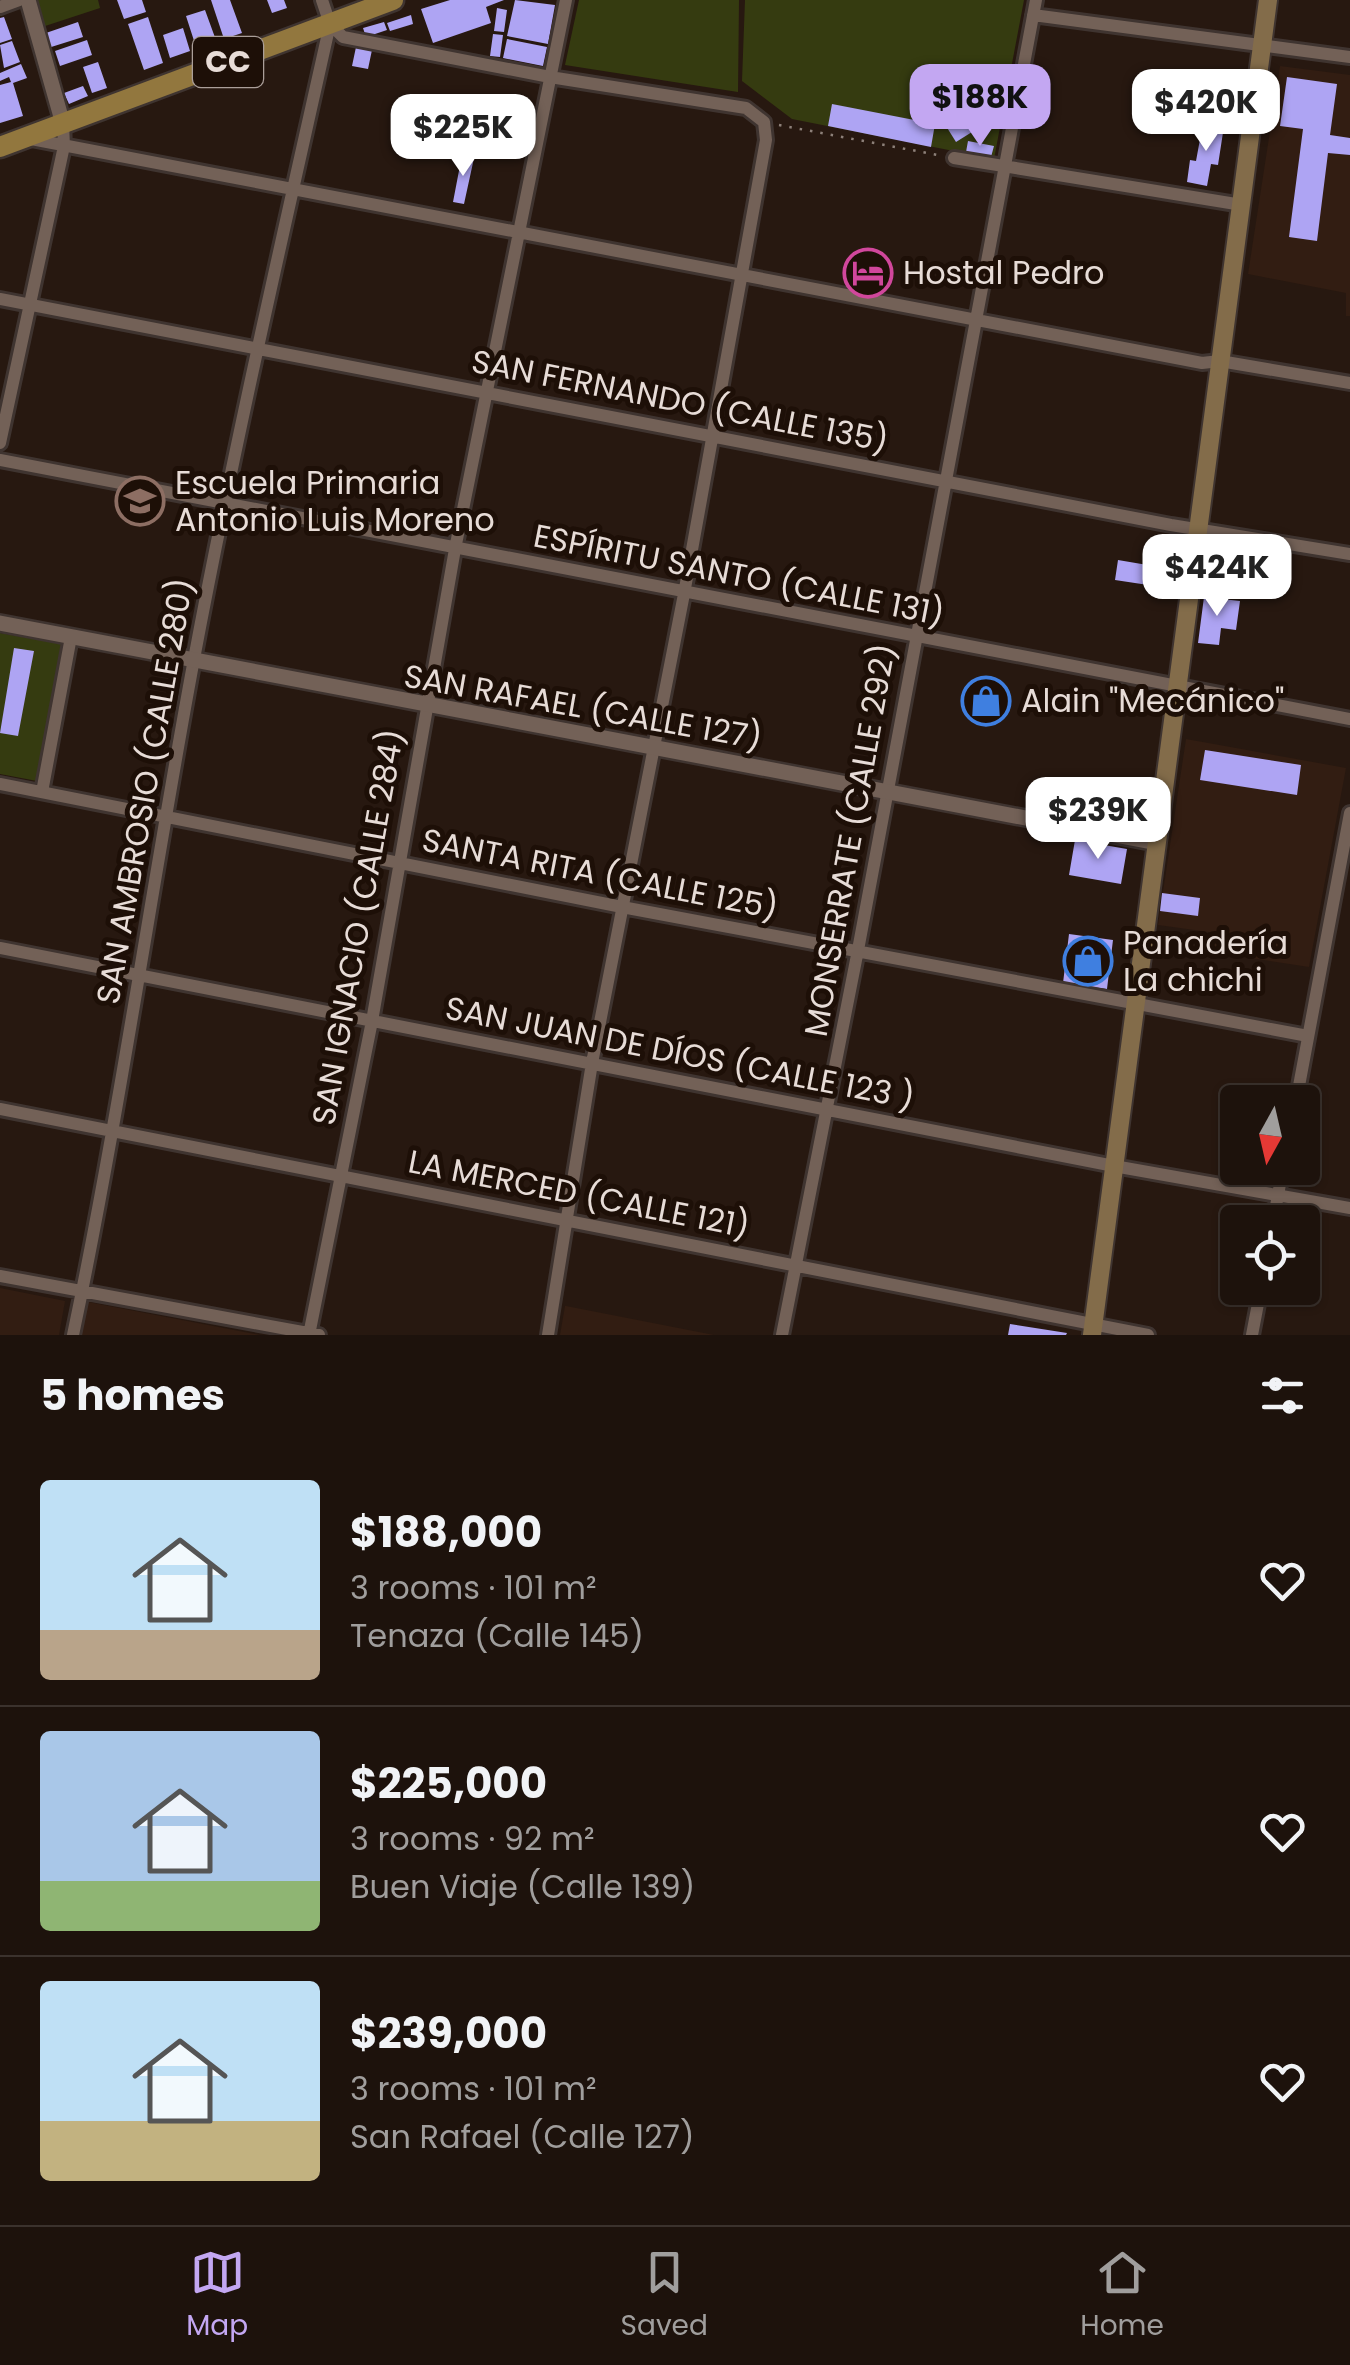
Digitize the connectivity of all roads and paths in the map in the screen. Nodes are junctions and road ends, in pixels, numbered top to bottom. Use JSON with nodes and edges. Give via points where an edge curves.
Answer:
{"nodes":[{"id":1,"x":20,"y":0,"type":"edge"},
{"id":2,"x":28,"y":0,"type":"edge"},
{"id":3,"x":322,"y":0,"type":"edge"},
{"id":4,"x":393,"y":0,"type":"edge"},
{"id":5,"x":566,"y":0,"type":"edge"},
{"id":6,"x":1036,"y":0,"type":"edge"},
{"id":7,"x":1268,"y":0,"type":"edge"},
{"id":8,"x":0,"y":7,"type":"edge"},
{"id":9,"x":1033,"y":15,"type":"junction"},
{"id":10,"x":330,"y":24,"type":"junction"},
{"id":11,"x":1262,"y":46,"type":"junction"},
{"id":12,"x":1350,"y":57,"type":"edge"},
{"id":13,"x":550,"y":77,"type":"junction"},
{"id":14,"x":764,"y":122,"type":"junction"},
{"id":15,"x":63,"y":124,"type":"junction"},
{"id":16,"x":24,"y":138,"type":"junction"},
{"id":17,"x":64,"y":146,"type":"junction"},
{"id":18,"x":0,"y":147,"type":"edge"},
{"id":19,"x":954,"y":158,"type":"joint"},
{"id":20,"x":1003,"y":167,"type":"junction"},
{"id":21,"x":293,"y":190,"type":"junction"},
{"id":22,"x":1242,"y":206,"type":"junction"},
{"id":23,"x":519,"y":234,"type":"junction"},
{"id":24,"x":742,"y":275,"type":"junction"},
{"id":25,"x":0,"y":299,"type":"edge"},
{"id":26,"x":30,"y":306,"type":"junction"},
{"id":27,"x":976,"y":318,"type":"junction"},
{"id":28,"x":257,"y":348,"type":"junction"},
{"id":29,"x":1220,"y":361,"type":"junction"},
{"id":30,"x":1350,"y":383,"type":"edge"},
{"id":31,"x":488,"y":391,"type":"junction"},
{"id":32,"x":712,"y":435,"type":"junction"},
{"id":33,"x":0,"y":443,"type":"edge"},
{"id":34,"x":0,"y":460,"type":"edge"},
{"id":35,"x":944,"y":480,"type":"junction"},
{"id":36,"x":224,"y":503,"type":"junction"},
{"id":37,"x":1198,"y":528,"type":"junction"},
{"id":38,"x":455,"y":549,"type":"junction"},
{"id":39,"x":1350,"y":554,"type":"edge"},
{"id":40,"x":684,"y":594,"type":"junction"},
{"id":41,"x":0,"y":623,"type":"edge"},
{"id":42,"x":916,"y":636,"type":"junction"},
{"id":43,"x":71,"y":637,"type":"junction"},
{"id":44,"x":194,"y":659,"type":"junction"},
{"id":45,"x":1178,"y":688,"type":"junction"},
{"id":46,"x":426,"y":706,"type":"junction"},
{"id":47,"x":1350,"y":719,"type":"edge"},
{"id":48,"x":653,"y":748,"type":"junction"},
{"id":49,"x":0,"y":784,"type":"edge"},
{"id":50,"x":888,"y":790,"type":"junction"},
{"id":51,"x":42,"y":792,"type":"junction"},
{"id":52,"x":1350,"y":814,"type":"edge"},
{"id":53,"x":166,"y":817,"type":"junction"},
{"id":54,"x":1157,"y":843,"type":"junction"},
{"id":55,"x":398,"y":863,"type":"junction"},
{"id":56,"x":622,"y":907,"type":"junction"},
{"id":57,"x":0,"y":948,"type":"edge"},
{"id":58,"x":858,"y":950,"type":"junction"},
{"id":59,"x":140,"y":976,"type":"junction"},
{"id":60,"x":1136,"y":1004,"type":"junction"},
{"id":61,"x":372,"y":1021,"type":"junction"},
{"id":62,"x":1308,"y":1036,"type":"junction"},
{"id":63,"x":592,"y":1063,"type":"junction"},
{"id":64,"x":1299,"y":1085,"type":"edge"},
{"id":65,"x":0,"y":1109,"type":"edge"},
{"id":66,"x":828,"y":1110,"type":"junction"},
{"id":67,"x":114,"y":1131,"type":"junction"},
{"id":68,"x":1114,"y":1166,"type":"junction"},
{"id":69,"x":341,"y":1175,"type":"junction"},
{"id":70,"x":1280,"y":1185,"type":"edge"},
{"id":71,"x":1278,"y":1195,"type":"junction"},
{"id":72,"x":1276,"y":1205,"type":"edge"},
{"id":73,"x":1350,"y":1208,"type":"edge"},
{"id":74,"x":568,"y":1220,"type":"junction"},
{"id":75,"x":796,"y":1264,"type":"junction"},
{"id":76,"x":0,"y":1276,"type":"edge"},
{"id":77,"x":82,"y":1291,"type":"junction"},
{"id":78,"x":1258,"y":1305,"type":"edge"},
{"id":79,"x":1093,"y":1329,"type":"edge"},
{"id":80,"x":313,"y":1334,"type":"edge"},
{"id":81,"x":73,"y":1335,"type":"edge"},
{"id":82,"x":548,"y":1335,"type":"edge"},
{"id":83,"x":782,"y":1335,"type":"edge"},
{"id":84,"x":1148,"y":1335,"type":"edge"},
{"id":85,"x":1252,"y":1335,"type":"edge"}],
"edges":[{"from":1,"to":8,"type":"street"},
{"from":2,"to":15,"type":"street"},
{"from":3,"to":10,"type":"street"},
{"from":4,"to":10,"type":"main road","number":"CC"},
{"from":5,"to":13,"type":"street","name":"SAN IGNACIO (CALLE 284)"},
{"from":6,"to":9,"type":"street","name":"MONSERRATE (CALLE 292)"},
{"from":7,"to":11,"type":"main road"},
{"from":9,"to":11,"type":"street"},
{"from":9,"to":20,"type":"street","name":"MONSERRATE (CALLE 292)"},
{"from":10,"to":13,"type":"street","via":[[343,38]]},
{"from":10,"to":15,"type":"main road","number":"CC"},
{"from":10,"to":21,"type":"street","name":"SAN AMBROSIO (CALLE 280)"},
{"from":11,"to":12,"type":"street"},
{"from":11,"to":22,"type":"main road"},
{"from":13,"to":14,"type":"street","via":[[746,108]]},
{"from":13,"to":23,"type":"street","name":"SAN IGNACIO (CALLE 284)"},
{"from":14,"to":19,"type":"path"},
{"from":14,"to":24,"type":"street"},
{"from":15,"to":16,"type":"main road","number":"CC"},
{"from":15,"to":17,"type":"street"},
{"from":16,"to":17,"type":"street"},
{"from":16,"to":18,"type":"main road","number":"CC"},
{"from":17,"to":21,"type":"street"},
{"from":17,"to":26,"type":"street"},
{"from":19,"to":20,"type":"street"},
{"from":20,"to":22,"type":"street"},
{"from":20,"to":27,"type":"street","name":"MONSERRATE (CALLE 292)"},
{"from":21,"to":23,"type":"street"},
{"from":21,"to":28,"type":"street","name":"SAN AMBROSIO (CALLE 280)"},
{"from":22,"to":29,"type":"main road"},
{"from":23,"to":24,"type":"street"},
{"from":23,"to":31,"type":"street","name":"SAN IGNACIO (CALLE 284)"},
{"from":24,"to":27,"type":"street"},
{"from":24,"to":32,"type":"street"},
{"from":25,"to":26,"type":"street","name":"SAN FERNANDO (CALLE 135)"},
{"from":26,"to":28,"type":"street","name":"SAN FERNANDO (CALLE 135)"},
{"from":26,"to":33,"type":"street"},
{"from":27,"to":29,"type":"street"},
{"from":27,"to":35,"type":"street","name":"MONSERRATE (CALLE 292)"},
{"from":28,"to":31,"type":"street","name":"SAN FERNANDO (CALLE 135)"},
{"from":28,"to":36,"type":"street","name":"SAN AMBROSIO (CALLE 280)"},
{"from":29,"to":30,"type":"street"},
{"from":29,"to":37,"type":"main road"},
{"from":31,"to":32,"type":"street","name":"SAN FERNANDO (CALLE 135)"},
{"from":31,"to":38,"type":"street","name":"SAN IGNACIO (CALLE 284)"},
{"from":32,"to":35,"type":"street","name":"SAN FERNANDO (CALLE 135)"},
{"from":32,"to":40,"type":"street"},
{"from":34,"to":36,"type":"street","name":"ESPÍRITU SANTO (CALLE 131)"},
{"from":35,"to":37,"type":"street","name":"SAN FERNANDO (CALLE 135)"},
{"from":35,"to":42,"type":"street","name":"MONSERRATE (CALLE 292)"},
{"from":36,"to":38,"type":"street","name":"ESPÍRITU SANTO (CALLE 131)"},
{"from":36,"to":44,"type":"street","name":"SAN AMBROSIO (CALLE 280)"},
{"from":37,"to":39,"type":"street","name":"SAN FERNANDO (CALLE 135)"},
{"from":37,"to":45,"type":"main road"},
{"from":38,"to":40,"type":"street","name":"ESPÍRITU SANTO (CALLE 131)"},
{"from":38,"to":46,"type":"street","name":"SAN IGNACIO (CALLE 284)"},
{"from":40,"to":42,"type":"street","name":"ESPÍRITU SANTO (CALLE 131)"},
{"from":40,"to":48,"type":"street"},
{"from":41,"to":43,"type":"street","name":"SAN RAFAEL (CALLE 127)"},
{"from":42,"to":45,"type":"street","name":"ESPÍRITU SANTO (CALLE 131)"},
{"from":42,"to":50,"type":"street","name":"MONSERRATE (CALLE 292)"},
{"from":43,"to":44,"type":"street","name":"SAN RAFAEL (CALLE 127)"},
{"from":43,"to":51,"type":"street"},
{"from":44,"to":46,"type":"street","name":"SAN RAFAEL (CALLE 127)"},
{"from":44,"to":53,"type":"street","name":"SAN AMBROSIO (CALLE 280)"},
{"from":45,"to":47,"type":"street","name":"ESPÍRITU SANTO (CALLE 131)"},
{"from":45,"to":54,"type":"main road"},
{"from":46,"to":48,"type":"street","name":"SAN RAFAEL (CALLE 127)"},
{"from":46,"to":55,"type":"street","name":"SAN IGNACIO (CALLE 284)"},
{"from":48,"to":50,"type":"street","name":"SAN RAFAEL (CALLE 127)"},
{"from":48,"to":56,"type":"street"},
{"from":49,"to":51,"type":"street","name":"SANTA RITA (CALLE 125)"},
{"from":50,"to":54,"type":"street","name":"SAN RAFAEL (CALLE 127)"},
{"from":50,"to":58,"type":"street","name":"MONSERRATE (CALLE 292)"},
{"from":51,"to":53,"type":"street","name":"SANTA RITA (CALLE 125)"},
{"from":52,"to":62,"type":"street"},
{"from":53,"to":55,"type":"street","name":"SANTA RITA (CALLE 125)"},
{"from":53,"to":59,"type":"street","name":"SAN AMBROSIO (CALLE 280)"},
{"from":54,"to":60,"type":"main road"},
{"from":55,"to":56,"type":"street","name":"SANTA RITA (CALLE 125)"},
{"from":55,"to":61,"type":"street","name":"SAN IGNACIO (CALLE 284)"},
{"from":56,"to":58,"type":"street","name":"SANTA RITA (CALLE 125)"},
{"from":56,"to":63,"type":"street"},
{"from":57,"to":59,"type":"street","name":"SAN JUAN DE DÍOS (CALLE 123 )"},
{"from":58,"to":60,"type":"street","name":"SANTA RITA (CALLE 125)"},
{"from":58,"to":66,"type":"street","name":"MONSERRATE (CALLE 292)"},
{"from":59,"to":61,"type":"street","name":"SAN JUAN DE DÍOS (CALLE 123 )"},
{"from":59,"to":67,"type":"street","name":"SAN AMBROSIO (CALLE 280)"},
{"from":60,"to":62,"type":"street","name":"SANTA RITA (CALLE 125)"},
{"from":60,"to":68,"type":"main road"},
{"from":61,"to":63,"type":"street","name":"SAN JUAN DE DÍOS (CALLE 123 )"},
{"from":61,"to":69,"type":"street","name":"SAN IGNACIO (CALLE 284)"},
{"from":62,"to":64,"type":"street"},
{"from":63,"to":66,"type":"street","name":"SAN JUAN DE DÍOS (CALLE 123 )"},
{"from":63,"to":74,"type":"street"},
{"from":65,"to":67,"type":"street","name":"LA MERCED (CALLE 121)"},
{"from":66,"to":68,"type":"street","name":"SAN JUAN DE DÍOS (CALLE 123 )"},
{"from":66,"to":75,"type":"street","name":"MONSERRATE (CALLE 292)"},
{"from":67,"to":69,"type":"street","name":"LA MERCED (CALLE 121)"},
{"from":67,"to":77,"type":"street","name":"SAN AMBROSIO (CALLE 280)"},
{"from":68,"to":71,"type":"street","name":"SAN JUAN DE DÍOS (CALLE 123 )"},
{"from":68,"to":79,"type":"main road"},
{"from":69,"to":74,"type":"street","name":"LA MERCED (CALLE 121)"},
{"from":69,"to":80,"type":"street","name":"SAN IGNACIO (CALLE 284)"},
{"from":70,"to":71,"type":"street"},
{"from":71,"to":72,"type":"street"},
{"from":71,"to":73,"type":"street","name":"SAN JUAN DE DÍOS (CALLE 123 )"},
{"from":74,"to":75,"type":"street","name":"LA MERCED (CALLE 121)"},
{"from":74,"to":82,"type":"street"},
{"from":75,"to":79,"type":"street","name":"LA MERCED (CALLE 121)"},
{"from":75,"to":83,"type":"street","name":"MONSERRATE (CALLE 292)"},
{"from":76,"to":77,"type":"street"},
{"from":77,"to":80,"type":"street"},
{"from":77,"to":81,"type":"street","name":"SAN AMBROSIO (CALLE 280)"},
{"from":78,"to":85,"type":"street"},
{"from":79,"to":84,"type":"street","name":"LA MERCED (CALLE 121)"}]}
